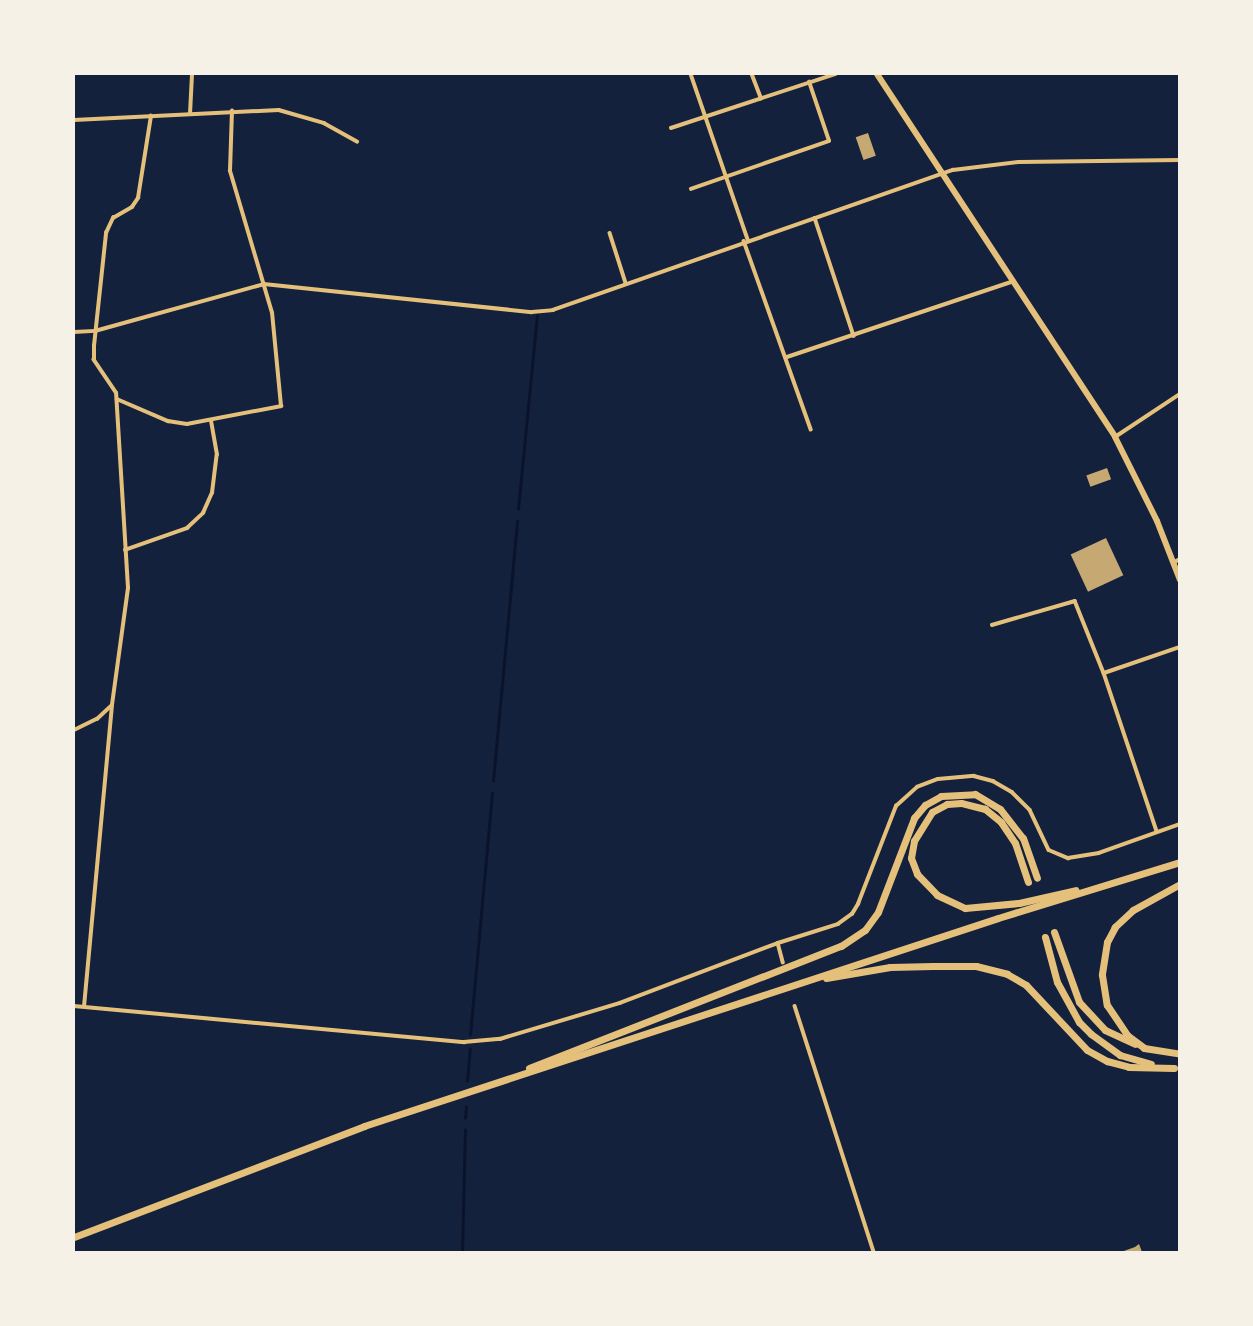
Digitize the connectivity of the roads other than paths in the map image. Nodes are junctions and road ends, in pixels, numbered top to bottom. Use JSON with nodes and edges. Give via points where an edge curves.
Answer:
{"nodes":[{"id":1,"x":192,"y":74,"type":"edge"},
{"id":2,"x":691,"y":74,"type":"edge"},
{"id":3,"x":752,"y":74,"type":"edge"},
{"id":4,"x":835,"y":74,"type":"edge"},
{"id":5,"x":877,"y":74,"type":"edge"},
{"id":6,"x":809,"y":82,"type":"junction"},
{"id":7,"x":761,"y":98,"type":"junction"},
{"id":8,"x":232,"y":111,"type":"junction"},
{"id":9,"x":190,"y":114,"type":"junction"},
{"id":10,"x":151,"y":116,"type":"junction"},
{"id":11,"x":706,"y":117,"type":"junction"},
{"id":12,"x":74,"y":120,"type":"edge"},
{"id":13,"x":671,"y":128,"type":"dead end"},
{"id":14,"x":357,"y":141,"type":"dead end"},
{"id":15,"x":1180,"y":160,"type":"edge"},
{"id":16,"x":943,"y":173,"type":"junction"},
{"id":17,"x":726,"y":177,"type":"junction"},
{"id":18,"x":691,"y":189,"type":"dead end"},
{"id":19,"x":815,"y":217,"type":"junction"},
{"id":20,"x":610,"y":233,"type":"dead end"},
{"id":21,"x":746,"y":241,"type":"junction"},
{"id":22,"x":1014,"y":281,"type":"junction"},
{"id":23,"x":626,"y":283,"type":"junction"},
{"id":24,"x":264,"y":284,"type":"junction"},
{"id":25,"x":95,"y":331,"type":"junction"},
{"id":26,"x":74,"y":332,"type":"edge"},
{"id":27,"x":854,"y":336,"type":"junction"},
{"id":28,"x":787,"y":357,"type":"junction"},
{"id":29,"x":1180,"y":394,"type":"edge"},
{"id":30,"x":117,"y":399,"type":"junction"},
{"id":31,"x":211,"y":421,"type":"junction"},
{"id":32,"x":811,"y":429,"type":"dead end"},
{"id":33,"x":1115,"y":437,"type":"junction"},
{"id":34,"x":125,"y":550,"type":"junction"},
{"id":35,"x":1176,"y":561,"type":"edge"},
{"id":36,"x":1180,"y":580,"type":"edge"},
{"id":37,"x":992,"y":625,"type":"dead end"},
{"id":38,"x":1180,"y":647,"type":"edge"},
{"id":39,"x":1104,"y":673,"type":"junction"},
{"id":40,"x":112,"y":705,"type":"junction"},
{"id":41,"x":74,"y":730,"type":"edge"},
{"id":42,"x":1180,"y":824,"type":"edge"},
{"id":43,"x":1157,"y":831,"type":"junction"},
{"id":44,"x":1180,"y":862,"type":"edge"},
{"id":45,"x":1037,"y":878,"type":"dead end"},
{"id":46,"x":1028,"y":882,"type":"dead end"},
{"id":47,"x":1180,"y":884,"type":"edge"},
{"id":48,"x":1054,"y":932,"type":"dead end"},
{"id":49,"x":1045,"y":937,"type":"dead end"},
{"id":50,"x":778,"y":943,"type":"junction"},
{"id":51,"x":783,"y":962,"type":"dead end"},
{"id":52,"x":802,"y":982,"type":"junction"},
{"id":53,"x":74,"y":1006,"type":"edge"},
{"id":54,"x":795,"y":1006,"type":"dead end"},
{"id":55,"x":84,"y":1007,"type":"junction"},
{"id":56,"x":1144,"y":1048,"type":"junction"},
{"id":57,"x":1180,"y":1054,"type":"edge"},
{"id":58,"x":1177,"y":1067,"type":"edge"},
{"id":59,"x":450,"y":1098,"type":"junction"},
{"id":60,"x":74,"y":1237,"type":"edge"},
{"id":61,"x":874,"y":1252,"type":"edge"}],
"edges":[{"from":1,"to":9,"type":"street"},
{"from":2,"to":11,"type":"street"},
{"from":3,"to":7,"type":"street"},
{"from":4,"to":6,"type":"street"},
{"from":5,"to":16,"type":"main road"},
{"from":6,"to":7,"type":"street"},
{"from":6,"to":17,"type":"street","via":[[829,141]]},
{"from":7,"to":11,"type":"street"},
{"from":8,"to":9,"type":"street"},
{"from":8,"to":14,"type":"street","via":[[291,113],[324,123]]},
{"from":8,"to":24,"type":"street","via":[[230,171]]},
{"from":9,"to":10,"type":"street"},
{"from":10,"to":12,"type":"street"},
{"from":10,"to":25,"type":"street","via":[[138,198],[113,218],[106,233]]},
{"from":11,"to":13,"type":"street"},
{"from":11,"to":17,"type":"street"},
{"from":15,"to":16,"type":"street","via":[[1019,162]]},
{"from":16,"to":19,"type":"street"},
{"from":16,"to":22,"type":"main road"},
{"from":17,"to":18,"type":"street"},
{"from":17,"to":21,"type":"street"},
{"from":19,"to":21,"type":"street"},
{"from":19,"to":27,"type":"street"},
{"from":20,"to":23,"type":"street"},
{"from":21,"to":23,"type":"street"},
{"from":21,"to":28,"type":"street"},
{"from":22,"to":27,"type":"street"},
{"from":22,"to":33,"type":"main road"},
{"from":23,"to":24,"type":"street","via":[[553,310],[533,312]]},
{"from":24,"to":25,"type":"street"},
{"from":24,"to":31,"type":"street","via":[[272,313],[281,406]]},
{"from":25,"to":26,"type":"street"},
{"from":25,"to":30,"type":"street","via":[[94,359]]},
{"from":27,"to":28,"type":"street"},
{"from":28,"to":32,"type":"street"},
{"from":29,"to":33,"type":"street"},
{"from":30,"to":31,"type":"street","via":[[176,423]]},
{"from":30,"to":34,"type":"street"},
{"from":31,"to":34,"type":"street","via":[[217,455],[212,493],[203,513],[187,528]]},
{"from":33,"to":35,"type":"main road"},
{"from":34,"to":40,"type":"street","via":[[127,605]]},
{"from":35,"to":36,"type":"main road"},
{"from":37,"to":39,"type":"street","via":[[1076,601]]},
{"from":38,"to":39,"type":"street"},
{"from":39,"to":43,"type":"street"},
{"from":40,"to":41,"type":"street"},
{"from":40,"to":55,"type":"street"},
{"from":42,"to":43,"type":"street"},
{"from":43,"to":50,"type":"street","via":[[1084,857],[1057,856],[1042,840],[1030,810],[1012,792],[974,776],[938,779],[917,787],[896,806],[852,914],[825,930]]},
{"from":44,"to":46,"type":"highway","via":[[1019,903],[965,908],[937,895],[917,874],[911,858],[914,841],[927,818],[947,804],[985,809],[1015,843]]},
{"from":44,"to":52,"type":"highway"},
{"from":45,"to":59,"type":"highway","via":[[1023,838],[1000,809],[975,794],[941,796],[914,818],[878,912],[865,930],[841,946]]},
{"from":47,"to":56,"type":"highway","via":[[1133,910],[1115,928],[1103,959],[1107,1005],[1120,1028]]},
{"from":48,"to":56,"type":"highway","via":[[1079,1002],[1105,1030]]},
{"from":49,"to":58,"type":"highway","via":[[1068,1004],[1091,1034],[1136,1061]]},
{"from":50,"to":51,"type":"street"},
{"from":50,"to":55,"type":"street","via":[[620,1003],[500,1040],[464,1042]]},
{"from":52,"to":58,"type":"highway","via":[[890,967],[976,966],[1007,974],[1026,985],[1087,1050],[1107,1061],[1129,1067]]},
{"from":52,"to":59,"type":"highway"},
{"from":53,"to":55,"type":"street"},
{"from":54,"to":61,"type":"street"},
{"from":56,"to":57,"type":"highway"},
{"from":59,"to":60,"type":"highway","via":[[258,1165]]}]}
